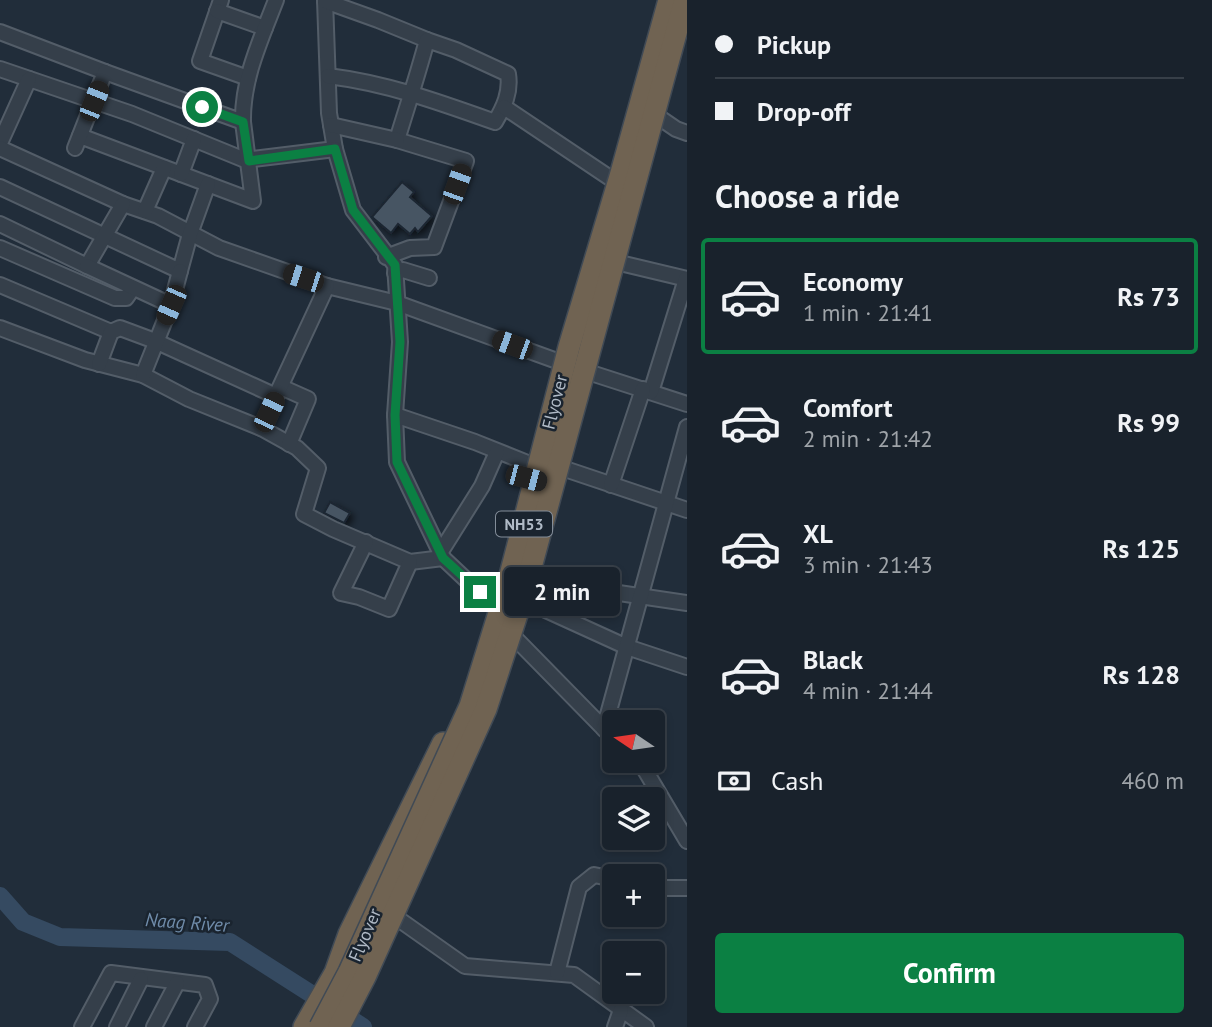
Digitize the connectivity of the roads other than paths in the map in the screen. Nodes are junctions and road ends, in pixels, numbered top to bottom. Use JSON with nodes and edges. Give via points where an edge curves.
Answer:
{"nodes":[{"id":1,"x":276,"y":0,"type":"edge"},
{"id":2,"x":662,"y":0,"type":"edge"},
{"id":3,"x":669,"y":0,"type":"edge"},
{"id":4,"x":685,"y":0,"type":"edge"},
{"id":5,"x":325,"y":1,"type":"edge"},
{"id":6,"x":219,"y":6,"type":"edge"},
{"id":7,"x":687,"y":12,"type":"edge"},
{"id":8,"x":265,"y":28,"type":"junction"},
{"id":9,"x":0,"y":32,"type":"edge"},
{"id":10,"x":427,"y":40,"type":"junction"},
{"id":11,"x":0,"y":69,"type":"edge"},
{"id":12,"x":106,"y":72,"type":"junction"},
{"id":13,"x":327,"y":76,"type":"junction"},
{"id":14,"x":248,"y":78,"type":"junction"},
{"id":15,"x":29,"y":79,"type":"junction"},
{"id":16,"x":411,"y":92,"type":"junction"},
{"id":17,"x":94,"y":101,"type":"junction"},
{"id":18,"x":504,"y":107,"type":"junction"},
{"id":19,"x":657,"y":116,"type":"junction"},
{"id":20,"x":243,"y":122,"type":"junction"},
{"id":21,"x":331,"y":125,"type":"junction"},
{"id":22,"x":687,"y":133,"type":"edge"},
{"id":23,"x":194,"y":139,"type":"junction"},
{"id":24,"x":397,"y":140,"type":"junction"},
{"id":25,"x":0,"y":143,"type":"edge"},
{"id":26,"x":0,"y":148,"type":"edge"},
{"id":27,"x":335,"y":149,"type":"junction"},
{"id":28,"x":249,"y":161,"type":"junction"},
{"id":29,"x":164,"y":168,"type":"junction"},
{"id":30,"x":181,"y":174,"type":"junction"},
{"id":31,"x":613,"y":180,"type":"junction"},
{"id":32,"x":208,"y":184,"type":"junction"},
{"id":33,"x":0,"y":187,"type":"edge"},
{"id":34,"x":123,"y":204,"type":"junction"},
{"id":35,"x":145,"y":211,"type":"junction"},
{"id":36,"x":0,"y":224,"type":"edge"},
{"id":37,"x":190,"y":234,"type":"junction"},
{"id":38,"x":105,"y":236,"type":"junction"},
{"id":39,"x":0,"y":248,"type":"edge"},
{"id":40,"x":592,"y":253,"type":"junction"},
{"id":41,"x":387,"y":257,"type":"junction"},
{"id":42,"x":620,"y":263,"type":"junction"},
{"id":43,"x":88,"y":265,"type":"junction"},
{"id":44,"x":180,"y":271,"type":"junction"},
{"id":45,"x":395,"y":273,"type":"junction"},
{"id":46,"x":429,"y":278,"type":"dead end"},
{"id":47,"x":686,"y":279,"type":"edge"},
{"id":48,"x":0,"y":285,"type":"edge"},
{"id":49,"x":327,"y":286,"type":"junction"},
{"id":50,"x":133,"y":288,"type":"junction"},
{"id":51,"x":397,"y":303,"type":"junction"},
{"id":52,"x":171,"y":305,"type":"junction"},
{"id":53,"x":0,"y":328,"type":"edge"},
{"id":54,"x":111,"y":332,"type":"junction"},
{"id":55,"x":155,"y":341,"type":"junction"},
{"id":56,"x":557,"y":361,"type":"junction"},
{"id":57,"x":99,"y":364,"type":"junction"},
{"id":58,"x":588,"y":372,"type":"junction"},
{"id":59,"x":143,"y":375,"type":"junction"},
{"id":60,"x":279,"y":391,"type":"junction"},
{"id":61,"x":647,"y":391,"type":"junction"},
{"id":62,"x":687,"y":404,"type":"edge"},
{"id":63,"x":395,"y":415,"type":"junction"},
{"id":64,"x":687,"y":427,"type":"edge"},
{"id":65,"x":261,"y":428,"type":"junction"},
{"id":66,"x":289,"y":444,"type":"junction"},
{"id":67,"x":497,"y":452,"type":"junction"},
{"id":68,"x":528,"y":471,"type":"junction"},
{"id":69,"x":560,"y":478,"type":"junction"},
{"id":70,"x":611,"y":485,"type":"junction"},
{"id":71,"x":666,"y":503,"type":"junction"},
{"id":72,"x":687,"y":510,"type":"edge"},
{"id":73,"x":366,"y":542,"type":"junction"},
{"id":74,"x":441,"y":556,"type":"junction"},
{"id":75,"x":410,"y":562,"type":"junction"},
{"id":76,"x":531,"y":580,"type":"junction"},
{"id":77,"x":640,"y":595,"type":"junction"},
{"id":78,"x":526,"y":601,"type":"junction"},
{"id":79,"x":687,"y":603,"type":"edge"},
{"id":80,"x":495,"y":606,"type":"junction"},
{"id":81,"x":514,"y":637,"type":"junction"},
{"id":82,"x":627,"y":647,"type":"junction"},
{"id":83,"x":687,"y":667,"type":"edge"},
{"id":84,"x":614,"y":710,"type":"edge"},
{"id":85,"x":602,"y":727,"type":"edge"},
{"id":86,"x":647,"y":774,"type":"edge"},
{"id":87,"x":687,"y":841,"type":"edge"},
{"id":88,"x":602,"y":877,"type":"edge"},
{"id":89,"x":665,"y":888,"type":"edge"},
{"id":90,"x":687,"y":888,"type":"edge"},
{"id":91,"x":397,"y":918,"type":"junction"},
{"id":92,"x":335,"y":973,"type":"junction"},
{"id":93,"x":557,"y":973,"type":"junction"},
{"id":94,"x":141,"y":979,"type":"junction"},
{"id":95,"x":177,"y":983,"type":"junction"},
{"id":96,"x":367,"y":989,"type":"junction"},
{"id":97,"x":621,"y":1010,"type":"junction"},
{"id":98,"x":82,"y":1027,"type":"edge"},
{"id":99,"x":117,"y":1027,"type":"edge"},
{"id":100,"x":155,"y":1027,"type":"edge"},
{"id":101,"x":195,"y":1027,"type":"edge"},
{"id":102,"x":304,"y":1027,"type":"edge"},
{"id":103,"x":320,"y":1027,"type":"edge"},
{"id":104,"x":339,"y":1027,"type":"edge"},
{"id":105,"x":347,"y":1027,"type":"edge"},
{"id":106,"x":615,"y":1027,"type":"edge"},
{"id":107,"x":646,"y":1027,"type":"edge"}],
"edges":[{"from":1,"to":8,"type":"street"},
{"from":2,"to":31,"type":"highway","number":"NH53"},
{"from":3,"to":103,"type":"highway","name":"Flyover","number":"NH53","bridge":true,"via":[[569,347],[508,587],[470,706]]},
{"from":4,"to":104,"type":"highway","name":"Flyover","number":"NH53","bridge":true,"via":[[524,593],[486,709]]},
{"from":5,"to":10,"type":"street"},
{"from":5,"to":13,"type":"street"},
{"from":6,"to":8,"type":"street"},
{"from":6,"to":14,"type":"street","via":[[200,61]]},
{"from":7,"to":19,"type":"highway","number":"NH53"},
{"from":8,"to":14,"type":"street"},
{"from":9,"to":12,"type":"street"},
{"from":10,"to":16,"type":"street"},
{"from":10,"to":18,"type":"street","via":[[508,74]]},
{"from":11,"to":15,"type":"street"},
{"from":12,"to":17,"type":"street"},
{"from":12,"to":20,"type":"street"},
{"from":13,"to":16,"type":"street"},
{"from":13,"to":21,"type":"street"},
{"from":14,"to":20,"type":"street"},
{"from":15,"to":17,"type":"street"},
{"from":15,"to":25,"type":"street"},
{"from":16,"to":18,"type":"street","via":[[495,122]]},
{"from":16,"to":24,"type":"street"},
{"from":17,"to":23,"type":"street"},
{"from":17,"to":29,"type":"street","via":[[77,142]]},
{"from":18,"to":31,"type":"street"},
{"from":19,"to":22,"type":"street"},
{"from":19,"to":42,"type":"highway","number":"NH53","via":[[649,164]]},
{"from":20,"to":28,"type":"street"},
{"from":21,"to":24,"type":"street"},
{"from":21,"to":27,"type":"street"},
{"from":23,"to":28,"type":"street"},
{"from":23,"to":30,"type":"street"},
{"from":24,"to":41,"type":"street","via":[[466,161],[434,247],[410,248]]},
{"from":26,"to":34,"type":"street"},
{"from":27,"to":28,"type":"street"},
{"from":27,"to":41,"type":"street","via":[[353,210]]},
{"from":28,"to":32,"type":"street","via":[[253,201]]},
{"from":29,"to":30,"type":"street"},
{"from":29,"to":35,"type":"street"},
{"from":30,"to":32,"type":"street"},
{"from":31,"to":40,"type":"highway","number":"NH53"},
{"from":32,"to":37,"type":"street"},
{"from":33,"to":38,"type":"street"},
{"from":34,"to":35,"type":"street"},
{"from":34,"to":38,"type":"street"},
{"from":35,"to":37,"type":"street"},
{"from":36,"to":43,"type":"street"},
{"from":37,"to":44,"type":"street"},
{"from":37,"to":49,"type":"street"},
{"from":38,"to":43,"type":"street"},
{"from":38,"to":44,"type":"street"},
{"from":39,"to":50,"type":"street","via":[[114,298],[126,298]]},
{"from":40,"to":42,"type":"highway"},
{"from":40,"to":56,"type":"highway","number":"NH53"},
{"from":41,"to":45,"type":"street","via":[[395,265]]},
{"from":42,"to":47,"type":"street"},
{"from":42,"to":58,"type":"highway","number":"NH53"},
{"from":43,"to":50,"type":"street"},
{"from":44,"to":52,"type":"street"},
{"from":45,"to":46,"type":"street","via":[[402,270]]},
{"from":45,"to":51,"type":"street"},
{"from":47,"to":61,"type":"street"},
{"from":48,"to":54,"type":"street"},
{"from":49,"to":51,"type":"street"},
{"from":49,"to":60,"type":"street"},
{"from":50,"to":52,"type":"street"},
{"from":51,"to":56,"type":"street"},
{"from":51,"to":63,"type":"street","via":[[400,342]]},
{"from":52,"to":55,"type":"street"},
{"from":53,"to":57,"type":"street"},
{"from":54,"to":55,"type":"street","via":[[120,328]]},
{"from":54,"to":57,"type":"street"},
{"from":55,"to":59,"type":"street"},
{"from":55,"to":60,"type":"street"},
{"from":56,"to":68,"type":"highway","number":"NH53"},
{"from":57,"to":59,"type":"street"},
{"from":58,"to":61,"type":"street"},
{"from":58,"to":69,"type":"highway","number":"NH53"},
{"from":59,"to":65,"type":"street"},
{"from":60,"to":65,"type":"street"},
{"from":60,"to":66,"type":"street","via":[[308,399]]},
{"from":61,"to":62,"type":"street"},
{"from":61,"to":70,"type":"street"},
{"from":63,"to":67,"type":"street"},
{"from":63,"to":74,"type":"street","via":[[397,462]]},
{"from":64,"to":71,"type":"street"},
{"from":65,"to":66,"type":"street"},
{"from":66,"to":73,"type":"street","via":[[318,468],[304,514]]},
{"from":67,"to":68,"type":"street"},
{"from":67,"to":74,"type":"street"},
{"from":68,"to":69,"type":"highway"},
{"from":68,"to":80,"type":"highway","number":"NH53"},
{"from":69,"to":70,"type":"street"},
{"from":69,"to":76,"type":"highway","number":"NH53"},
{"from":70,"to":71,"type":"street"},
{"from":71,"to":72,"type":"street"},
{"from":71,"to":77,"type":"street"},
{"from":73,"to":75,"type":"street"},
{"from":73,"to":75,"type":"street","via":[[341,593],[389,609]]},
{"from":74,"to":75,"type":"street"},
{"from":74,"to":80,"type":"street"},
{"from":76,"to":77,"type":"street"},
{"from":76,"to":78,"type":"highway","number":"NH53"},
{"from":77,"to":79,"type":"street"},
{"from":77,"to":82,"type":"street"},
{"from":78,"to":80,"type":"street"},
{"from":78,"to":81,"type":"highway","number":"NH53"},
{"from":78,"to":82,"type":"street"},
{"from":80,"to":92,"type":"highway","number":"NH53","via":[[456,715],[349,934]]},
{"from":81,"to":85,"type":"street"},
{"from":81,"to":91,"type":"highway","number":"NH53","via":[[490,710]]},
{"from":82,"to":83,"type":"street"},
{"from":82,"to":84,"type":"street"},
{"from":86,"to":87,"type":"street"},
{"from":88,"to":93,"type":"street","via":[[594,875],[579,887]]},
{"from":89,"to":90,"type":"street"},
{"from":91,"to":93,"type":"street","via":[[465,966]]},
{"from":91,"to":96,"type":"highway","number":"NH53"},
{"from":92,"to":96,"type":"highway"},
{"from":92,"to":102,"type":"highway","number":"NH53"},
{"from":93,"to":97,"type":"street","via":[[574,975]]},
{"from":94,"to":95,"type":"street"},
{"from":94,"to":98,"type":"street","via":[[111,973]]},
{"from":94,"to":99,"type":"street"},
{"from":95,"to":100,"type":"street"},
{"from":95,"to":101,"type":"street","via":[[205,985],[210,999]]},
{"from":96,"to":105,"type":"highway","number":"NH53"},
{"from":97,"to":106,"type":"street"},
{"from":97,"to":107,"type":"street"}]}
